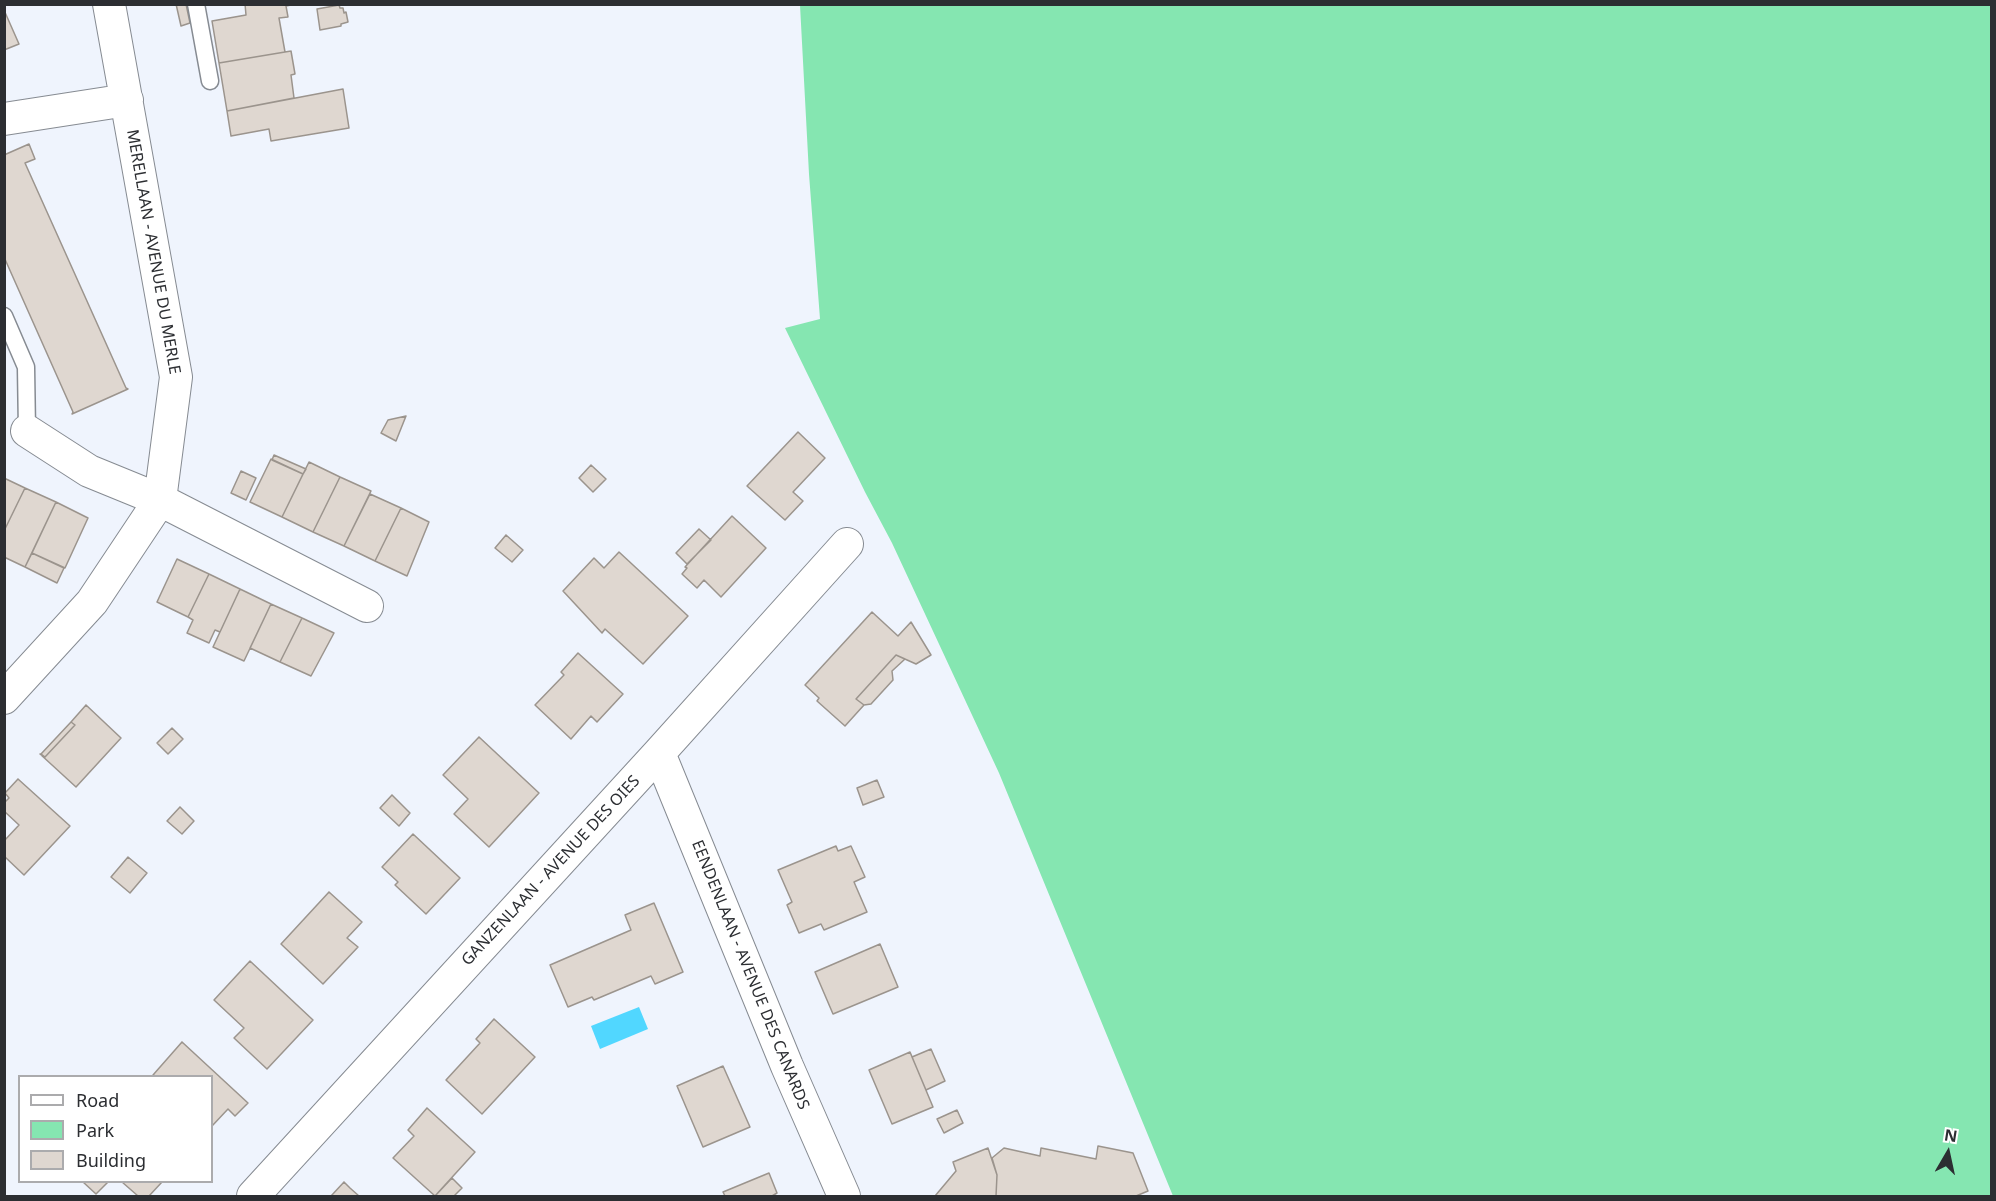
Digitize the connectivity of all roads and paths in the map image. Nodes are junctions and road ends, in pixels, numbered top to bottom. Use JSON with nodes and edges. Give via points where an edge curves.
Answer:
{"nodes":[{"id":1,"x":109,"y":4,"type":"edge"},
{"id":2,"x":196,"y":4,"type":"edge"},
{"id":3,"x":210,"y":81,"type":"dead end"},
{"id":4,"x":127,"y":100,"type":"junction"},
{"id":5,"x":4,"y":119,"type":"edge"},
{"id":6,"x":4,"y":316,"type":"edge"},
{"id":7,"x":27,"y":431,"type":"joint"},
{"id":8,"x":160,"y":500,"type":"junction"},
{"id":9,"x":847,"y":544,"type":"dead end"},
{"id":10,"x":367,"y":606,"type":"dead end"},
{"id":11,"x":4,"y":698,"type":"edge"},
{"id":12,"x":659,"y":753,"type":"junction"},
{"id":13,"x":253,"y":1197,"type":"edge"},
{"id":14,"x":844,"y":1197,"type":"edge"}],
"edges":[{"from":1,"to":4,"type":"street","name":"MERELLAAN - AVENUE DU MERLE"},
{"from":2,"to":3,"type":"lane"},
{"from":4,"to":5,"type":"street"},
{"from":4,"to":8,"type":"street","name":"MERELLAAN - AVENUE DU MERLE","via":[[176,376]]},
{"from":6,"to":7,"type":"lane","via":[[26,367]]},
{"from":7,"to":8,"type":"street","via":[[89,471]]},
{"from":8,"to":10,"type":"street"},
{"from":8,"to":11,"type":"street","name":"MERELLAAN - AVENUE DU MERLE","via":[[92,602]]},
{"from":9,"to":12,"type":"street","name":"GANZENLAAN - AVENUE DES OIES"},
{"from":12,"to":13,"type":"street","name":"GANZENLAAN - AVENUE DES OIES"},
{"from":12,"to":14,"type":"street","name":"EENDENLAAN - AVENUE DES CANARDS"}]}
